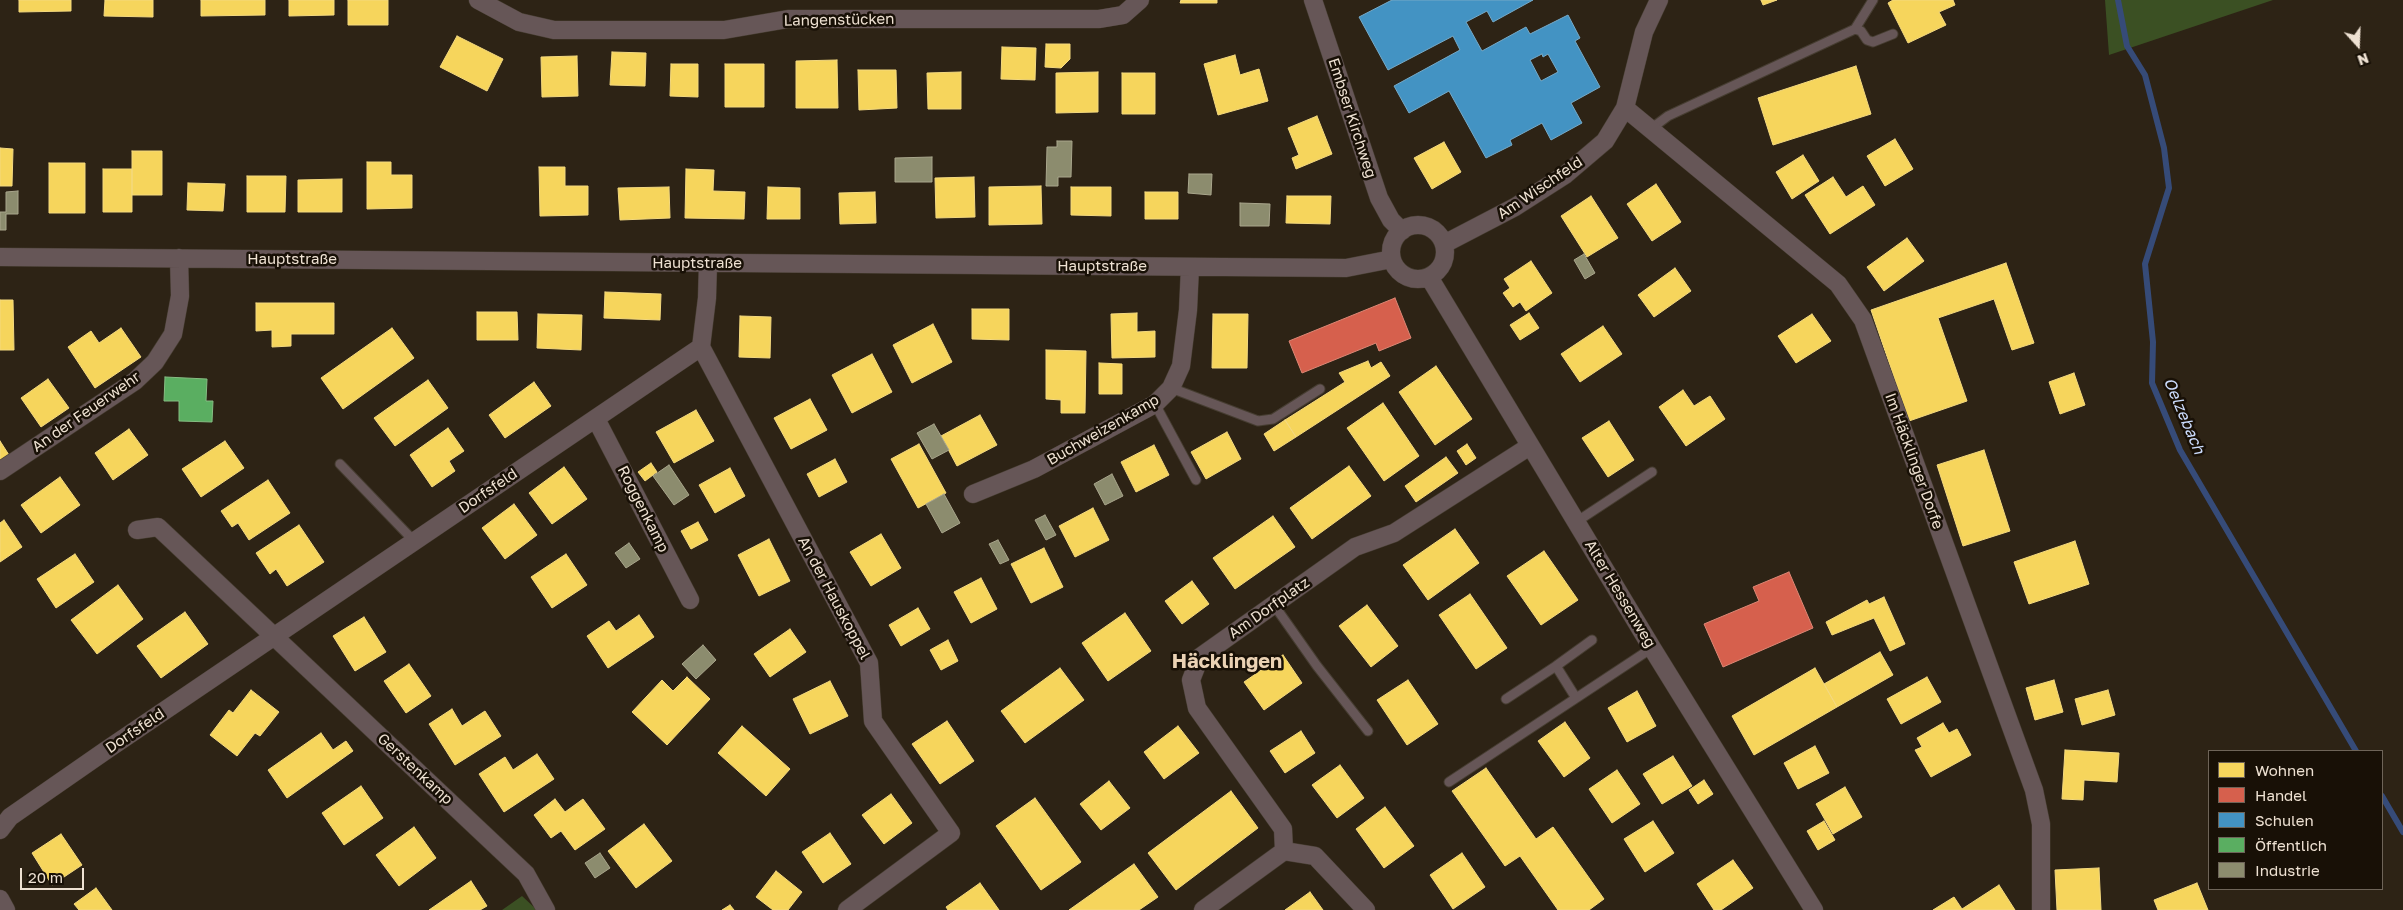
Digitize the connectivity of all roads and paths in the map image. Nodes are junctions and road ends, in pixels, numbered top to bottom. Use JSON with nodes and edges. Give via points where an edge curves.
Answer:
{"nodes":[{"id":1,"x":478,"y":0,"type":"edge"},
{"id":2,"x":1140,"y":0,"type":"edge"},
{"id":3,"x":1313,"y":0,"type":"edge"},
{"id":4,"x":1659,"y":0,"type":"edge"},
{"id":5,"x":1874,"y":0,"type":"edge"},
{"id":6,"x":1855,"y":29,"type":"junction"},
{"id":7,"x":1892,"y":34,"type":"dead end"},
{"id":8,"x":1626,"y":108,"type":"junction"},
{"id":9,"x":1652,"y":128,"type":"junction"},
{"id":10,"x":1402,"y":232,"type":"junction"},
{"id":11,"x":1444,"y":244,"type":"junction"},
{"id":12,"x":0,"y":257,"type":"edge"},
{"id":13,"x":179,"y":258,"type":"junction"},
{"id":14,"x":1392,"y":258,"type":"junction"},
{"id":15,"x":708,"y":263,"type":"junction"},
{"id":16,"x":1190,"y":267,"type":"junction"},
{"id":17,"x":1429,"y":277,"type":"junction"},
{"id":18,"x":701,"y":347,"type":"junction"},
{"id":19,"x":1171,"y":388,"type":"junction"},
{"id":20,"x":1320,"y":389,"type":"dead end"},
{"id":21,"x":1155,"y":404,"type":"junction"},
{"id":22,"x":596,"y":419,"type":"junction"},
{"id":23,"x":1530,"y":446,"type":"junction"},
{"id":24,"x":340,"y":464,"type":"dead end"},
{"id":25,"x":0,"y":471,"type":"edge"},
{"id":26,"x":1652,"y":472,"type":"dead end"},
{"id":27,"x":1196,"y":480,"type":"dead end"},
{"id":28,"x":973,"y":494,"type":"dead end"},
{"id":29,"x":1576,"y":522,"type":"junction"},
{"id":30,"x":137,"y":530,"type":"dead end"},
{"id":31,"x":414,"y":541,"type":"junction"},
{"id":32,"x":690,"y":600,"type":"dead end"},
{"id":33,"x":1274,"y":605,"type":"junction"},
{"id":34,"x":274,"y":635,"type":"junction"},
{"id":35,"x":1592,"y":640,"type":"dead end"},
{"id":36,"x":1652,"y":648,"type":"junction"},
{"id":37,"x":1556,"y":666,"type":"junction"},
{"id":38,"x":1576,"y":698,"type":"junction"},
{"id":39,"x":1506,"y":699,"type":"dead end"},
{"id":40,"x":1368,"y":731,"type":"dead end"},
{"id":41,"x":1449,"y":782,"type":"dead end"},
{"id":42,"x":0,"y":830,"type":"edge"},
{"id":43,"x":1284,"y":851,"type":"junction"},
{"id":44,"x":0,"y":899,"type":"edge"},
{"id":45,"x":6,"y":910,"type":"edge"},
{"id":46,"x":546,"y":910,"type":"edge"},
{"id":47,"x":847,"y":910,"type":"edge"},
{"id":48,"x":1203,"y":910,"type":"edge"},
{"id":49,"x":1366,"y":910,"type":"edge"},
{"id":50,"x":1813,"y":910,"type":"edge"},
{"id":51,"x":2041,"y":910,"type":"edge"}],
"edges":[{"from":1,"to":2,"type":"street","name":"Langenstücken","via":[[519,22],[554,30],[724,30],[788,19],[1099,19],[1123,15]]},
{"from":3,"to":10,"type":"street","name":"Embser Kirchweg","via":[[1378,198]]},
{"from":4,"to":8,"type":"street","name":"Am Wischfeld","via":[[1644,32]]},
{"from":5,"to":6,"type":"lane"},
{"from":6,"to":7,"type":"lane","via":[[1873,42]]},
{"from":6,"to":9,"type":"lane","via":[[1668,116]]},
{"from":8,"to":9,"type":"street","name":"Im Häcklinger Dorfe"},
{"from":8,"to":11,"type":"street","name":"Am Wischfeld","via":[[1605,141],[1565,175],[1515,207]]},
{"from":9,"to":51,"type":"street","name":"Im Häcklinger Dorfe","via":[[1838,284],[1863,320],[2034,790],[2041,824]]},
{"from":10,"to":11,"type":"street","via":[[1409,227],[1426,227]]},
{"from":10,"to":14,"type":"street","via":[[1394,241]]},
{"from":11,"to":17,"type":"street","via":[[1441,267]]},
{"from":12,"to":13,"type":"street","name":"Hauptstraße"},
{"from":13,"to":15,"type":"street","name":"Hauptstraße"},
{"from":13,"to":25,"type":"street","name":"An der Feuerwehr","via":[[180,296],[173,334],[155,362],[135,380]]},
{"from":14,"to":16,"type":"street","name":"Hauptstraße","via":[[1346,268]]},
{"from":14,"to":17,"type":"street","via":[[1395,266],[1406,276],[1414,279]]},
{"from":15,"to":16,"type":"street","name":"Hauptstraße"},
{"from":15,"to":18,"type":"street"},
{"from":16,"to":19,"type":"street","name":"Buchweizenkamp","via":[[1181,366]]},
{"from":17,"to":23,"type":"street","name":"Alter Hessenweg"},
{"from":18,"to":22,"type":"street","name":"Dorfsfeld"},
{"from":18,"to":47,"type":"street","name":"An der Hauskoppel","via":[[869,663],[873,721],[951,833]]},
{"from":19,"to":20,"type":"lane","via":[[1258,421],[1273,419]]},
{"from":19,"to":21,"type":"street","name":"Buchweizenkamp"},
{"from":21,"to":27,"type":"lane"},
{"from":21,"to":28,"type":"street","name":"Buchweizenkamp","via":[[1034,469]]},
{"from":22,"to":31,"type":"street","name":"Dorfsfeld"},
{"from":22,"to":32,"type":"street","name":"Roggenkamp"},
{"from":23,"to":29,"type":"street","name":"Alter Hessenweg"},
{"from":23,"to":33,"type":"street","name":"Am Dorfplatz","via":[[1394,533],[1355,547]]},
{"from":24,"to":31,"type":"lane"},
{"from":26,"to":29,"type":"lane"},
{"from":29,"to":36,"type":"street","name":"Alter Hessenweg"},
{"from":30,"to":34,"type":"street","via":[[158,527]]},
{"from":31,"to":34,"type":"street","name":"Dorfsfeld"},
{"from":33,"to":40,"type":"lane"},
{"from":33,"to":43,"type":"street","name":"Am Dorfplatz","via":[[1200,657],[1191,680],[1197,708],[1283,829]]},
{"from":34,"to":42,"type":"street","name":"Dorfsfeld","via":[[10,817]]},
{"from":34,"to":46,"type":"street","name":"Gerstenkamp","via":[[526,874]]},
{"from":35,"to":37,"type":"lane"},
{"from":36,"to":38,"type":"lane"},
{"from":36,"to":50,"type":"street","name":"Alter Hessenweg"},
{"from":37,"to":38,"type":"lane"},
{"from":37,"to":39,"type":"lane"},
{"from":38,"to":41,"type":"lane"},
{"from":43,"to":48,"type":"street"},
{"from":43,"to":49,"type":"street","via":[[1315,856]]},
{"from":44,"to":45,"type":"street"}]}
